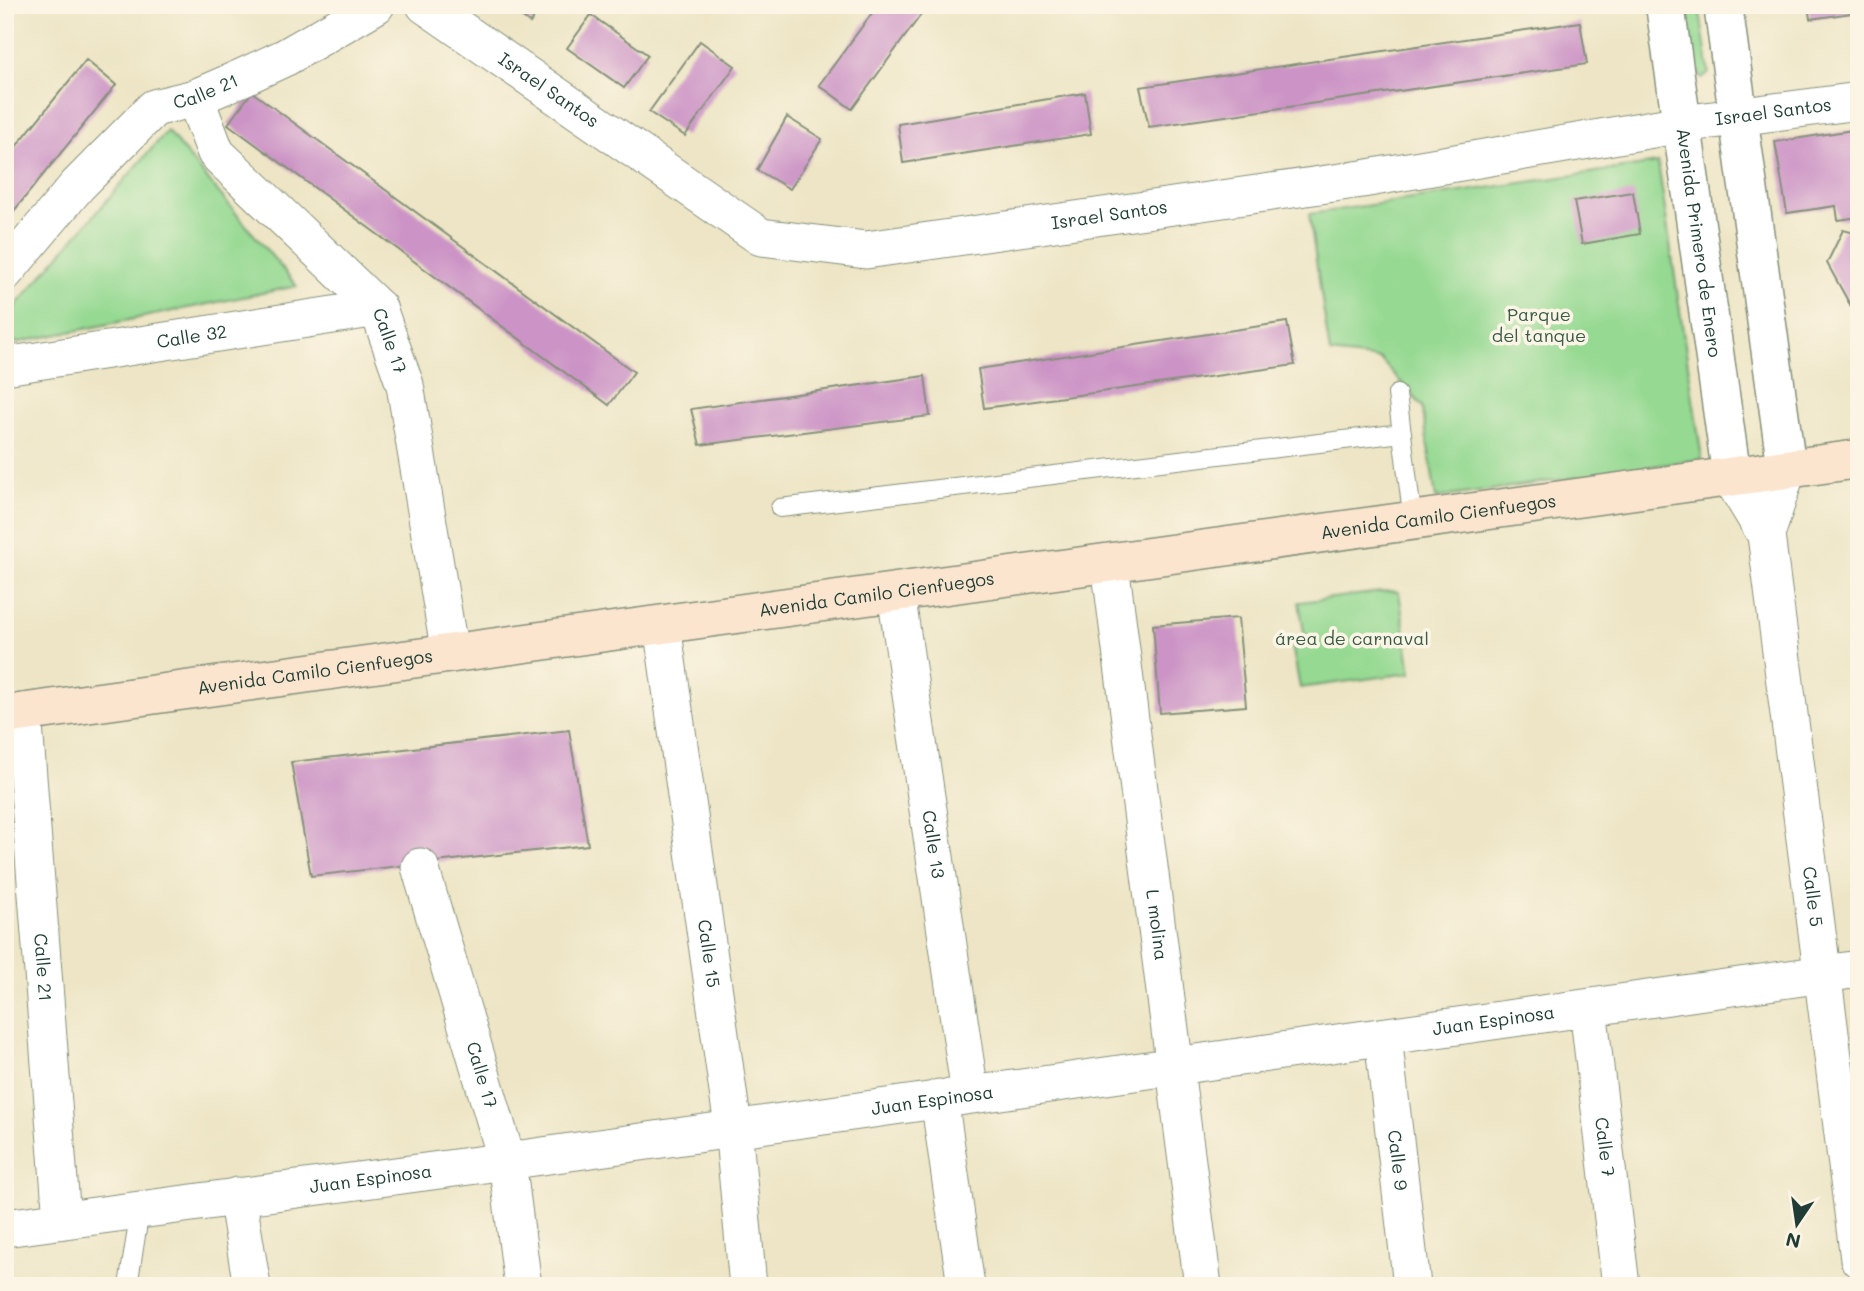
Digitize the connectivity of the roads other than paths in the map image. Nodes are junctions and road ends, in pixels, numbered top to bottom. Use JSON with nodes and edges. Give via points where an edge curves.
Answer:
{"nodes":[{"id":1,"x":376,"y":5,"type":"edge"},
{"id":2,"x":425,"y":5,"type":"edge"},
{"id":3,"x":1665,"y":5,"type":"edge"},
{"id":4,"x":1723,"y":5,"type":"edge"},
{"id":5,"x":195,"y":98,"type":"junction"},
{"id":6,"x":1859,"y":101,"type":"edge"},
{"id":7,"x":1740,"y":117,"type":"junction"},
{"id":8,"x":1682,"y":124,"type":"junction"},
{"id":9,"x":5,"y":272,"type":"edge"},
{"id":10,"x":378,"y":308,"type":"junction"},
{"id":11,"x":5,"y":366,"type":"edge"},
{"id":12,"x":1397,"y":394,"type":"dead end"},
{"id":13,"x":1402,"y":432,"type":"junction"},
{"id":14,"x":1859,"y":459,"type":"edge"},
{"id":15,"x":1756,"y":475,"type":"junction"},
{"id":16,"x":780,"y":508,"type":"dead end"},
{"id":17,"x":1413,"y":522,"type":"junction"},
{"id":18,"x":1766,"y":535,"type":"junction"},
{"id":19,"x":1110,"y":564,"type":"junction"},
{"id":20,"x":896,"y":593,"type":"junction"},
{"id":21,"x":662,"y":625,"type":"junction"},
{"id":22,"x":450,"y":654,"type":"junction"},
{"id":23,"x":14,"y":713,"type":"edge"},
{"id":24,"x":420,"y":867,"type":"dead end"},
{"id":25,"x":1841,"y":971,"type":"edge"},
{"id":26,"x":1588,"y":1007,"type":"junction"},
{"id":27,"x":1383,"y":1037,"type":"junction"},
{"id":28,"x":1176,"y":1065,"type":"junction"},
{"id":29,"x":955,"y":1096,"type":"junction"},
{"id":30,"x":733,"y":1127,"type":"junction"},
{"id":31,"x":507,"y":1161,"type":"junction"},
{"id":32,"x":237,"y":1196,"type":"junction"},
{"id":33,"x":140,"y":1210,"type":"junction"},
{"id":34,"x":62,"y":1220,"type":"junction"},
{"id":35,"x":5,"y":1228,"type":"edge"},
{"id":36,"x":1859,"y":1259,"type":"edge"},
{"id":37,"x":128,"y":1286,"type":"edge"},
{"id":38,"x":252,"y":1286,"type":"edge"},
{"id":39,"x":523,"y":1286,"type":"edge"},
{"id":40,"x":748,"y":1286,"type":"edge"},
{"id":41,"x":966,"y":1286,"type":"edge"},
{"id":42,"x":1203,"y":1286,"type":"edge"},
{"id":43,"x":1412,"y":1286,"type":"edge"},
{"id":44,"x":1621,"y":1286,"type":"edge"}],
"edges":[{"from":1,"to":5,"type":"street","name":"Calle 21","via":[[286,57]]},
{"from":2,"to":8,"type":"street","name":"Israel Santos","via":[[761,237],[866,250],[1349,181]]},
{"from":3,"to":8,"type":"street","name":"Avenida Primero de Enero"},
{"from":4,"to":7,"type":"street"},
{"from":5,"to":9,"type":"street","name":"Calle 21","via":[[154,108],[77,186]]},
{"from":5,"to":10,"type":"street","name":"Calle 17","via":[[216,153]]},
{"from":6,"to":7,"type":"street","name":"Israel Santos"},
{"from":7,"to":8,"type":"street","name":"Israel Santos"},
{"from":7,"to":15,"type":"street"},
{"from":8,"to":15,"type":"street","name":"Avenida Primero de Enero"},
{"from":10,"to":11,"type":"street","name":"Calle 32"},
{"from":10,"to":22,"type":"street","name":"Calle 17","via":[[405,385]]},
{"from":12,"to":13,"type":"lane"},
{"from":13,"to":16,"type":"lane"},
{"from":13,"to":17,"type":"lane"},
{"from":14,"to":15,"type":"main road","name":"Avenida Camilo Cienfuegos"},
{"from":15,"to":17,"type":"main road","name":"Avenida Camilo Cienfuegos"},
{"from":15,"to":18,"type":"street","name":"Calle 5"},
{"from":15,"to":18,"type":"street","name":"Calle 5"},
{"from":17,"to":19,"type":"main road","name":"Avenida Camilo Cienfuegos"},
{"from":18,"to":25,"type":"street","name":"Calle 5"},
{"from":19,"to":20,"type":"main road","name":"Avenida Camilo Cienfuegos"},
{"from":19,"to":28,"type":"street","name":"L molina"},
{"from":20,"to":21,"type":"main road","name":"Avenida Camilo Cienfuegos"},
{"from":20,"to":29,"type":"street","name":"Calle 13"},
{"from":21,"to":22,"type":"main road","name":"Avenida Camilo Cienfuegos"},
{"from":21,"to":30,"type":"street","name":"Calle 15"},
{"from":22,"to":23,"type":"main road","name":"Avenida Camilo Cienfuegos"},
{"from":23,"to":34,"type":"street","name":"Calle 21"},
{"from":24,"to":31,"type":"street","name":"Calle 17"},
{"from":25,"to":26,"type":"street","name":"Juan Espinosa"},
{"from":25,"to":36,"type":"street","name":"Calle 5"},
{"from":26,"to":27,"type":"street","name":"Juan Espinosa"},
{"from":26,"to":44,"type":"street","name":"Calle 7"},
{"from":27,"to":28,"type":"street","name":"Juan Espinosa"},
{"from":27,"to":43,"type":"street","name":"Calle 9"},
{"from":28,"to":29,"type":"street","name":"Juan Espinosa"},
{"from":28,"to":42,"type":"street","name":"L molina"},
{"from":29,"to":30,"type":"street","name":"Juan Espinosa"},
{"from":29,"to":41,"type":"street","name":"Calle 13"},
{"from":30,"to":31,"type":"street","name":"Juan Espinosa"},
{"from":30,"to":40,"type":"street","name":"Calle 15"},
{"from":31,"to":32,"type":"street","name":"Juan Espinosa"},
{"from":31,"to":39,"type":"street","name":"Calle 17"},
{"from":32,"to":33,"type":"street","name":"Juan Espinosa"},
{"from":32,"to":38,"type":"street"},
{"from":33,"to":34,"type":"street","name":"Juan Espinosa"},
{"from":33,"to":37,"type":"lane"},
{"from":34,"to":35,"type":"street","name":"Juan Espinosa"}]}
